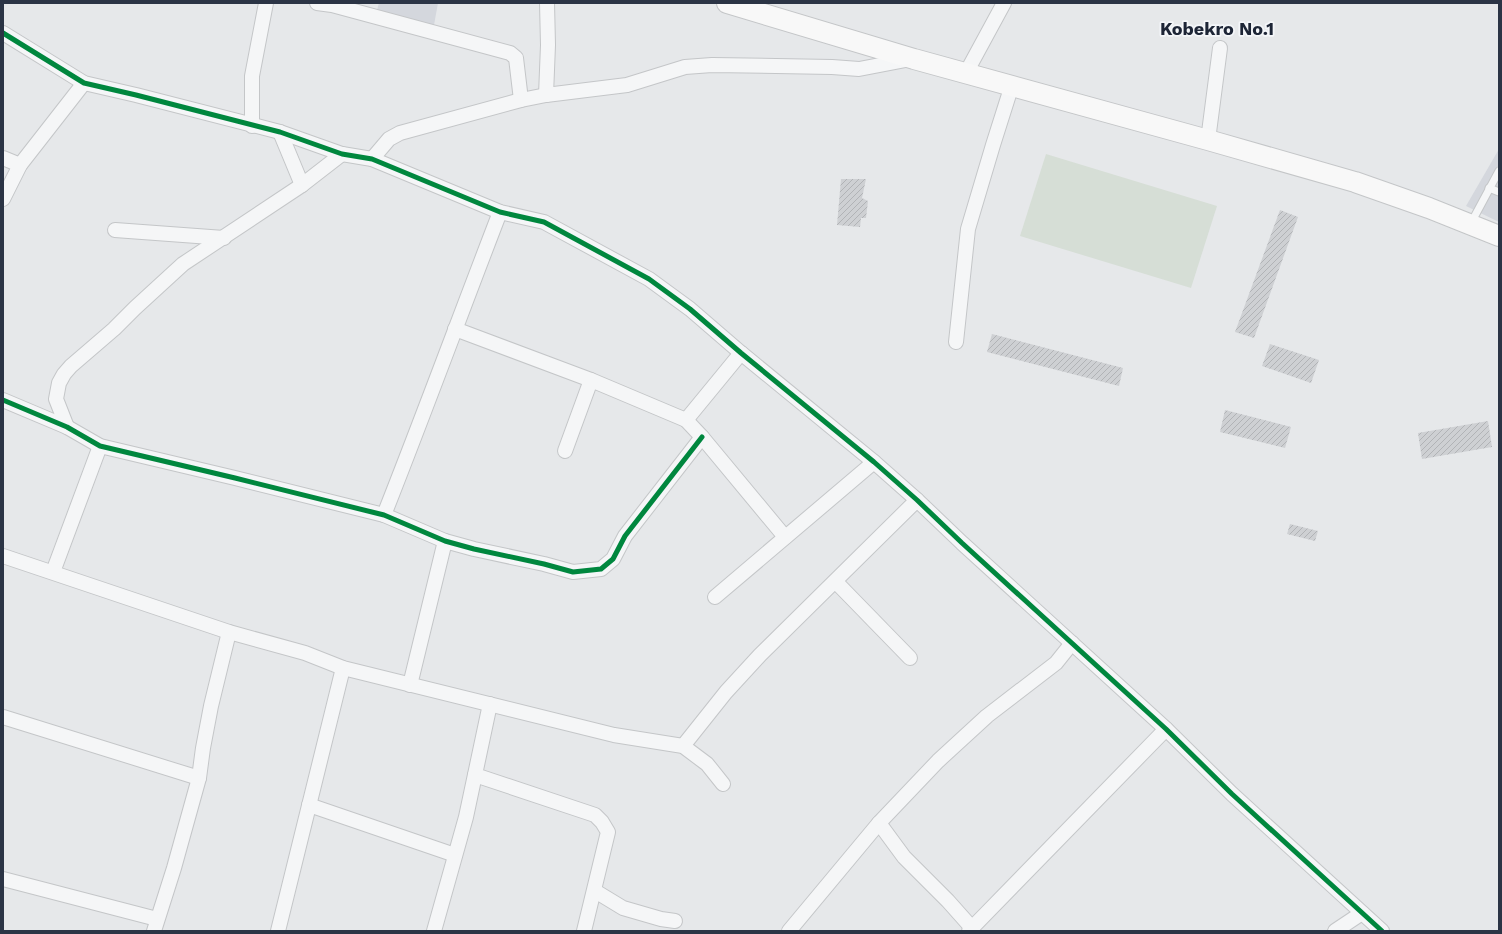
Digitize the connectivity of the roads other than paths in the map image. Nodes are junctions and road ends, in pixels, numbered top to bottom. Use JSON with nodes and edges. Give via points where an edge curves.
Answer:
{"nodes":[{"id":1,"x":266,"y":3,"type":"edge"},
{"id":2,"x":317,"y":3,"type":"edge"},
{"id":3,"x":547,"y":3,"type":"edge"},
{"id":4,"x":729,"y":3,"type":"edge"},
{"id":5,"x":1004,"y":3,"type":"edge"},
{"id":6,"x":3,"y":34,"type":"edge"},
{"id":7,"x":1220,"y":48,"type":"dead end"},
{"id":8,"x":914,"y":59,"type":"junction"},
{"id":9,"x":966,"y":73,"type":"junction"},
{"id":10,"x":84,"y":83,"type":"junction"},
{"id":11,"x":1012,"y":86,"type":"junction"},
{"id":12,"x":546,"y":94,"type":"junction"},
{"id":13,"x":521,"y":100,"type":"junction"},
{"id":14,"x":252,"y":126,"type":"junction"},
{"id":15,"x":280,"y":132,"type":"junction"},
{"id":16,"x":1208,"y":140,"type":"junction"},
{"id":17,"x":342,"y":154,"type":"junction"},
{"id":18,"x":3,"y":158,"type":"edge"},
{"id":19,"x":372,"y":159,"type":"junction"},
{"id":20,"x":20,"y":165,"type":"junction"},
{"id":21,"x":1499,"y":171,"type":"edge"},
{"id":22,"x":302,"y":185,"type":"junction"},
{"id":23,"x":1489,"y":188,"type":"junction"},
{"id":24,"x":1499,"y":192,"type":"edge"},
{"id":25,"x":3,"y":199,"type":"edge"},
{"id":26,"x":500,"y":212,"type":"junction"},
{"id":27,"x":1470,"y":224,"type":"junction"},
{"id":28,"x":115,"y":230,"type":"dead end"},
{"id":29,"x":1499,"y":236,"type":"edge"},
{"id":30,"x":224,"y":238,"type":"junction"},
{"id":31,"x":455,"y":329,"type":"junction"},
{"id":32,"x":956,"y":342,"type":"dead end"},
{"id":33,"x":741,"y":353,"type":"junction"},
{"id":34,"x":591,"y":380,"type":"junction"},
{"id":35,"x":3,"y":400,"type":"edge"},
{"id":36,"x":686,"y":420,"type":"junction"},
{"id":37,"x":66,"y":427,"type":"junction"},
{"id":38,"x":702,"y":437,"type":"junction"},
{"id":39,"x":100,"y":446,"type":"junction"},
{"id":40,"x":565,"y":451,"type":"dead end"},
{"id":41,"x":874,"y":462,"type":"junction"},
{"id":42,"x":917,"y":500,"type":"junction"},
{"id":43,"x":384,"y":515,"type":"junction"},
{"id":44,"x":785,"y":537,"type":"junction"},
{"id":45,"x":445,"y":541,"type":"junction"},
{"id":46,"x":3,"y":556,"type":"edge"},
{"id":47,"x":54,"y":572,"type":"junction"},
{"id":48,"x":836,"y":582,"type":"junction"},
{"id":49,"x":715,"y":597,"type":"dead end"},
{"id":50,"x":229,"y":632,"type":"junction"},
{"id":51,"x":1072,"y":643,"type":"junction"},
{"id":52,"x":910,"y":658,"type":"dead end"},
{"id":53,"x":343,"y":668,"type":"junction"},
{"id":54,"x":410,"y":685,"type":"junction"},
{"id":55,"x":490,"y":704,"type":"junction"},
{"id":56,"x":3,"y":717,"type":"edge"},
{"id":57,"x":1166,"y":729,"type":"junction"},
{"id":58,"x":684,"y":746,"type":"junction"},
{"id":59,"x":475,"y":775,"type":"junction"},
{"id":60,"x":199,"y":778,"type":"junction"},
{"id":61,"x":723,"y":784,"type":"dead end"},
{"id":62,"x":309,"y":805,"type":"junction"},
{"id":63,"x":879,"y":823,"type":"junction"},
{"id":64,"x":455,"y":855,"type":"junction"},
{"id":65,"x":3,"y":879,"type":"edge"},
{"id":66,"x":595,"y":891,"type":"junction"},
{"id":67,"x":1362,"y":913,"type":"junction"},
{"id":68,"x":675,"y":921,"type":"dead end"},
{"id":69,"x":156,"y":925,"type":"edge"},
{"id":70,"x":970,"y":929,"type":"edge"},
{"id":71,"x":278,"y":931,"type":"edge"},
{"id":72,"x":434,"y":931,"type":"edge"},
{"id":73,"x":584,"y":931,"type":"edge"},
{"id":74,"x":789,"y":931,"type":"edge"},
{"id":75,"x":1335,"y":931,"type":"edge"},
{"id":76,"x":1382,"y":931,"type":"edge"}],
"edges":[{"from":1,"to":14,"type":"street","via":[[252,76]]},
{"from":2,"to":13,"type":"street","via":[[510,53],[516,58]]},
{"from":3,"to":12,"type":"street"},
{"from":4,"to":8,"type":"main road"},
{"from":5,"to":9,"type":"street"},
{"from":6,"to":10,"type":"street"},
{"from":7,"to":16,"type":"street"},
{"from":8,"to":9,"type":"main road"},
{"from":8,"to":12,"type":"street","via":[[859,69],[712,65],[685,67],[627,85]]},
{"from":9,"to":11,"type":"main road"},
{"from":10,"to":14,"type":"street"},
{"from":10,"to":20,"type":"street"},
{"from":11,"to":16,"type":"main road"},
{"from":11,"to":32,"type":"street","via":[[968,229]]},
{"from":12,"to":13,"type":"street"},
{"from":13,"to":19,"type":"street","via":[[400,133],[389,139]]},
{"from":14,"to":15,"type":"street"},
{"from":15,"to":17,"type":"street"},
{"from":15,"to":22,"type":"street"},
{"from":16,"to":27,"type":"main road","via":[[1356,182]]},
{"from":17,"to":19,"type":"street"},
{"from":17,"to":22,"type":"street"},
{"from":18,"to":20,"type":"street"},
{"from":19,"to":26,"type":"street"},
{"from":20,"to":25,"type":"street"},
{"from":21,"to":23,"type":"lane"},
{"from":22,"to":30,"type":"street"},
{"from":23,"to":24,"type":"lane"},
{"from":23,"to":27,"type":"lane"},
{"from":26,"to":31,"type":"street"},
{"from":26,"to":33,"type":"street","via":[[544,222],[649,279],[690,309]]},
{"from":27,"to":29,"type":"main road"},
{"from":28,"to":30,"type":"street"},
{"from":30,"to":37,"type":"street","via":[[183,264],[64,374],[59,383],[56,400]]},
{"from":31,"to":34,"type":"street"},
{"from":31,"to":43,"type":"street"},
{"from":33,"to":36,"type":"street"},
{"from":33,"to":41,"type":"street"},
{"from":34,"to":36,"type":"street"},
{"from":34,"to":40,"type":"street"},
{"from":35,"to":37,"type":"street"},
{"from":36,"to":38,"type":"street"},
{"from":37,"to":39,"type":"street"},
{"from":38,"to":44,"type":"street"},
{"from":38,"to":45,"type":"street","via":[[625,536],[613,559],[601,569],[573,572]]},
{"from":39,"to":43,"type":"street"},
{"from":39,"to":47,"type":"street"},
{"from":41,"to":42,"type":"street"},
{"from":41,"to":44,"type":"street"},
{"from":42,"to":48,"type":"street"},
{"from":42,"to":51,"type":"street"},
{"from":43,"to":45,"type":"street"},
{"from":44,"to":49,"type":"street"},
{"from":45,"to":54,"type":"street"},
{"from":46,"to":47,"type":"street"},
{"from":47,"to":50,"type":"street"},
{"from":48,"to":52,"type":"street"},
{"from":48,"to":58,"type":"street","via":[[760,655],[726,692]]},
{"from":50,"to":53,"type":"street","via":[[305,653]]},
{"from":50,"to":60,"type":"street","via":[[211,706]]},
{"from":51,"to":57,"type":"street"},
{"from":51,"to":63,"type":"street","via":[[1056,663],[987,716],[938,761]]},
{"from":53,"to":54,"type":"street"},
{"from":53,"to":62,"type":"street"},
{"from":54,"to":55,"type":"street"},
{"from":55,"to":58,"type":"street","via":[[614,735]]},
{"from":55,"to":59,"type":"street"},
{"from":56,"to":60,"type":"street"},
{"from":57,"to":67,"type":"street","via":[[1232,794]]},
{"from":57,"to":70,"type":"street"},
{"from":58,"to":61,"type":"street","via":[[707,764]]},
{"from":59,"to":64,"type":"street"},
{"from":59,"to":66,"type":"street","via":[[594,815],[602,822],[608,832]]},
{"from":60,"to":69,"type":"street"},
{"from":62,"to":64,"type":"street"},
{"from":62,"to":71,"type":"street"},
{"from":63,"to":70,"type":"street","via":[[904,857],[948,901]]},
{"from":63,"to":74,"type":"street"},
{"from":64,"to":72,"type":"street"},
{"from":65,"to":69,"type":"street"},
{"from":66,"to":68,"type":"street","via":[[623,908]]},
{"from":66,"to":73,"type":"street"},
{"from":67,"to":75,"type":"street"},
{"from":67,"to":76,"type":"street"}]}
